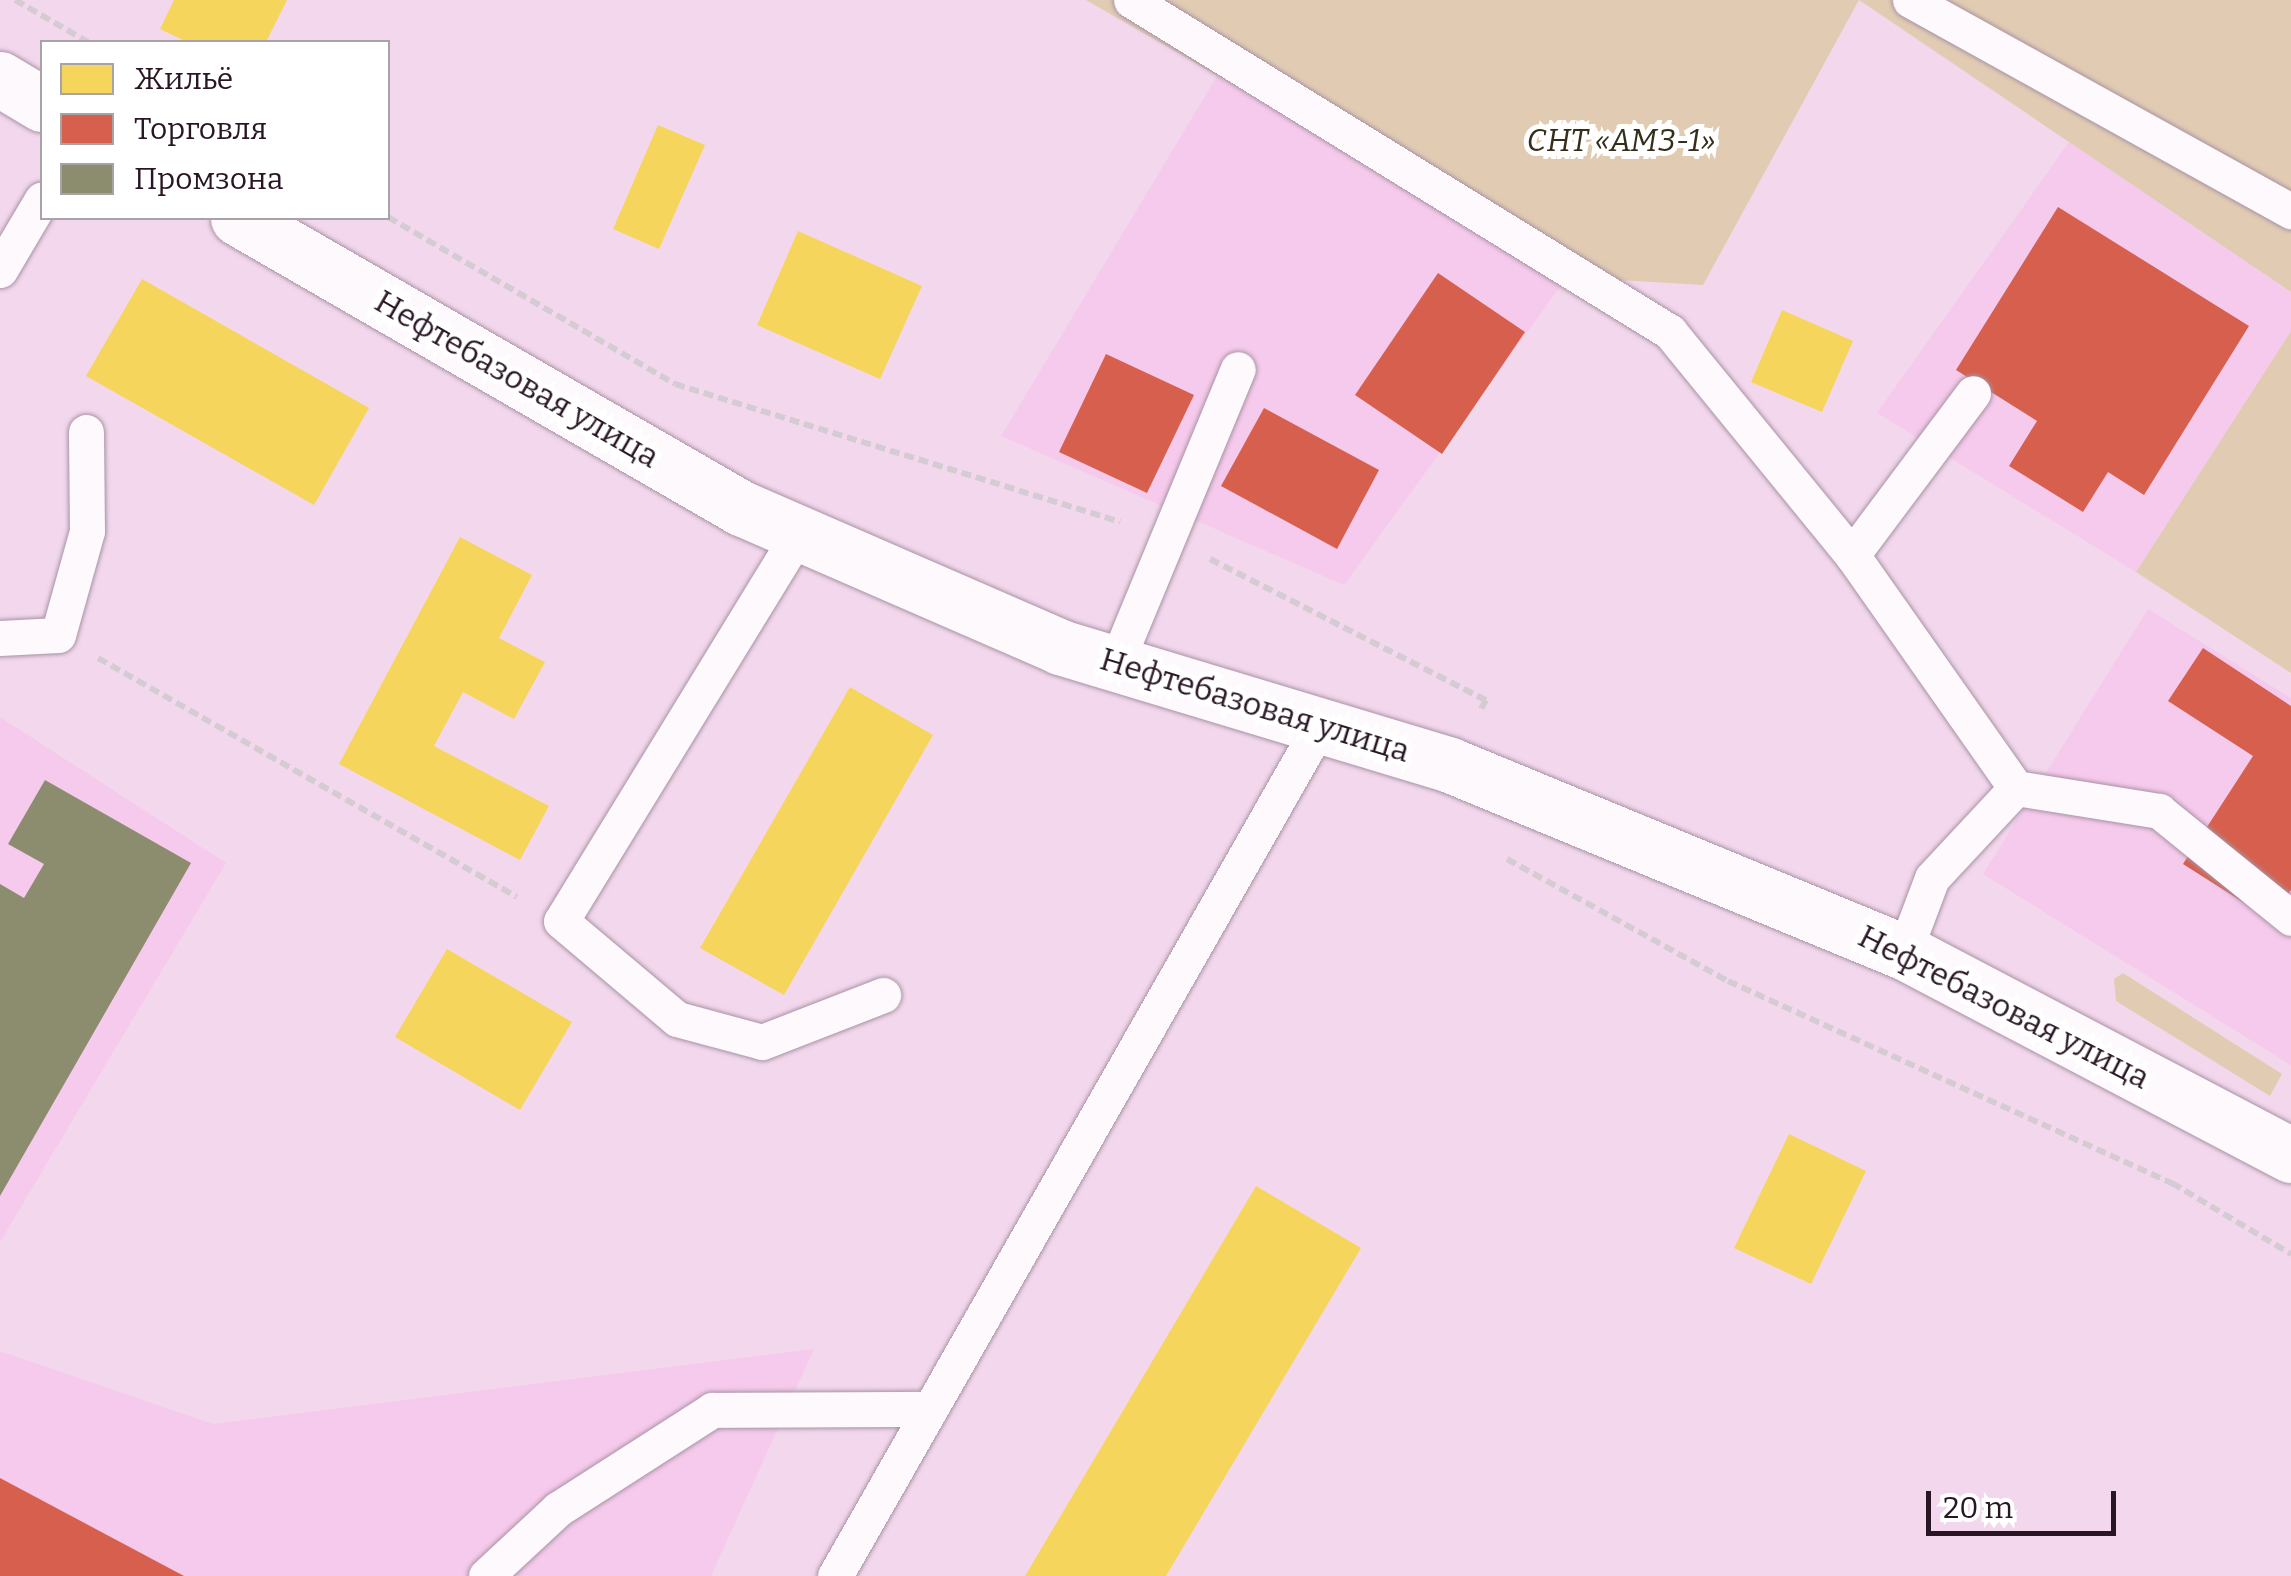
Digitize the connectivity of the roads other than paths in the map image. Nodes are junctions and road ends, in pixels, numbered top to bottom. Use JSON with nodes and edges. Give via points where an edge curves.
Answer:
{"nodes":[{"id":1,"x":1131,"y":0,"type":"edge"},
{"id":2,"x":1910,"y":0,"type":"edge"},
{"id":3,"x":0,"y":79,"type":"edge"},
{"id":4,"x":40,"y":103,"type":"edge"},
{"id":5,"x":40,"y":202,"type":"edge"},
{"id":6,"x":2291,"y":211,"type":"edge"},
{"id":7,"x":241,"y":220,"type":"edge"},
{"id":8,"x":0,"y":270,"type":"edge"},
{"id":9,"x":1238,"y":369,"type":"dead end"},
{"id":10,"x":1974,"y":393,"type":"dead end"},
{"id":11,"x":86,"y":432,"type":"dead end"},
{"id":12,"x":799,"y":533,"type":"junction"},
{"id":13,"x":1852,"y":555,"type":"junction"},
{"id":14,"x":0,"y":638,"type":"edge"},
{"id":15,"x":1116,"y":663,"type":"junction"},
{"id":16,"x":1322,"y":722,"type":"junction"},
{"id":17,"x":2016,"y":788,"type":"junction"},
{"id":18,"x":2291,"y":918,"type":"edge"},
{"id":19,"x":1904,"y":952,"type":"junction"},
{"id":20,"x":883,"y":995,"type":"dead end"},
{"id":21,"x":2291,"y":1154,"type":"edge"},
{"id":22,"x":930,"y":1409,"type":"junction"},
{"id":23,"x":486,"y":1576,"type":"edge"},
{"id":24,"x":835,"y":1576,"type":"edge"}],
"edges":[{"from":1,"to":13,"type":"lane","via":[[1670,332]]},
{"from":2,"to":6,"type":"lane"},
{"from":3,"to":4,"type":"street"},
{"from":5,"to":8,"type":"lane"},
{"from":7,"to":12,"type":"street","name":"Нефтебазовая улица","via":[[741,508]]},
{"from":9,"to":15,"type":"lane"},
{"from":10,"to":13,"type":"lane"},
{"from":11,"to":14,"type":"lane","via":[[87,531],[58,635]]},
{"from":12,"to":15,"type":"street","name":"Нефтебазовая улица","via":[[1060,647]]},
{"from":12,"to":20,"type":"lane","via":[[561,922],[677,1019],[762,1042]]},
{"from":13,"to":17,"type":"lane"},
{"from":15,"to":16,"type":"street","name":"Нефтебазовая улица"},
{"from":16,"to":19,"type":"street","name":"Нефтебазовая улица","via":[[1450,764]]},
{"from":16,"to":22,"type":"lane"},
{"from":17,"to":18,"type":"lane","via":[[2160,810]]},
{"from":17,"to":19,"type":"lane","via":[[1932,878]]},
{"from":19,"to":21,"type":"street","name":"Нефтебазовая улица"},
{"from":22,"to":23,"type":"lane","via":[[712,1410],[558,1509]]},
{"from":22,"to":24,"type":"lane"}]}
